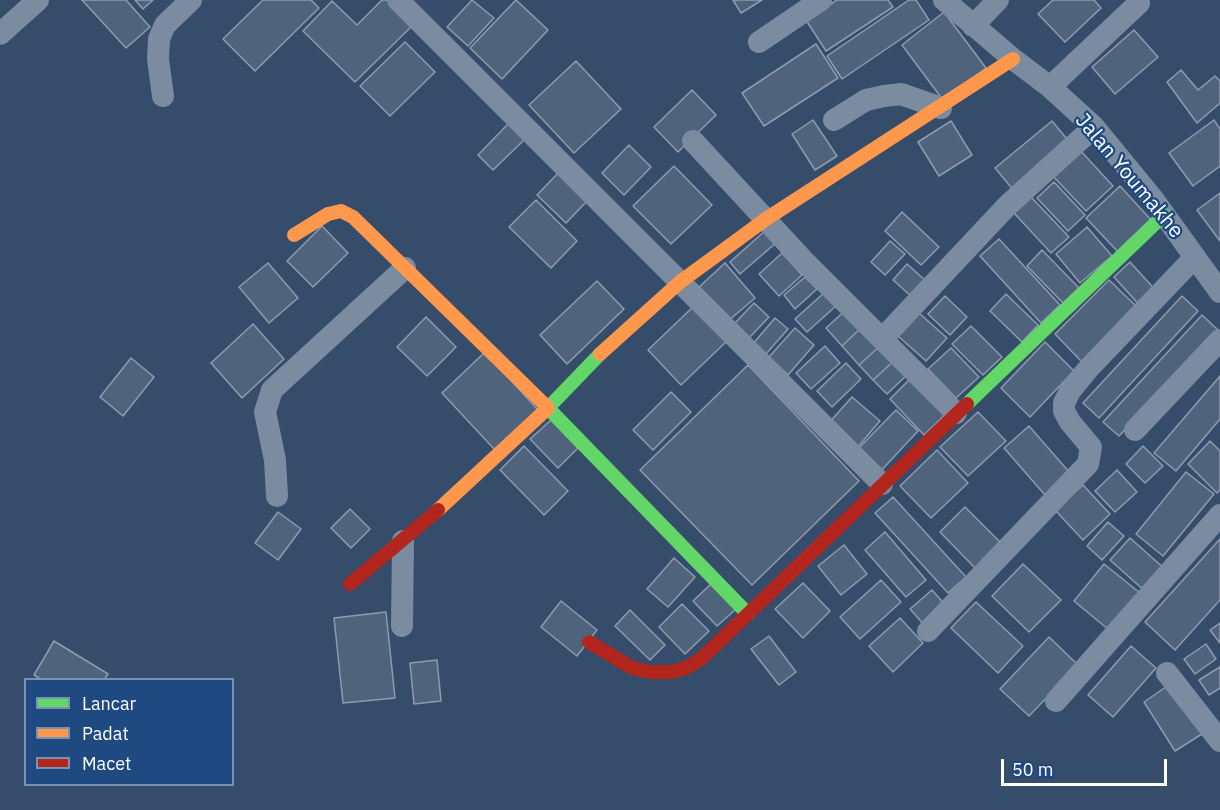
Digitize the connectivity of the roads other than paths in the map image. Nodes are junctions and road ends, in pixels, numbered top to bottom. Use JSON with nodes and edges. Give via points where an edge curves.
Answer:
{"nodes":[{"id":1,"x":38,"y":0,"type":"edge"},
{"id":2,"x":191,"y":0,"type":"edge"},
{"id":3,"x":398,"y":0,"type":"edge"},
{"id":4,"x":821,"y":0,"type":"edge"},
{"id":5,"x":944,"y":0,"type":"edge"},
{"id":6,"x":998,"y":0,"type":"edge"},
{"id":7,"x":1139,"y":3,"type":"dead end"},
{"id":8,"x":973,"y":26,"type":"junction"},
{"id":9,"x":0,"y":34,"type":"edge"},
{"id":10,"x":759,"y":42,"type":"dead end"},
{"id":11,"x":1013,"y":59,"type":"junction"},
{"id":12,"x":1050,"y":87,"type":"junction"},
{"id":13,"x":162,"y":96,"type":"dead end"},
{"id":14,"x":941,"y":108,"type":"junction"},
{"id":15,"x":834,"y":120,"type":"dead end"},
{"id":16,"x":1094,"y":127,"type":"junction"},
{"id":17,"x":693,"y":141,"type":"dead end"},
{"id":18,"x":1164,"y":215,"type":"junction"},
{"id":19,"x":766,"y":219,"type":"junction"},
{"id":20,"x":294,"y":235,"type":"dead end"},
{"id":21,"x":1195,"y":257,"type":"junction"},
{"id":22,"x":405,"y":268,"type":"junction"},
{"id":23,"x":680,"y":282,"type":"junction"},
{"id":24,"x":1220,"y":292,"type":"edge"},
{"id":25,"x":882,"y":339,"type":"junction"},
{"id":26,"x":1220,"y":340,"type":"edge"},
{"id":27,"x":548,"y":408,"type":"junction"},
{"id":28,"x":956,"y":413,"type":"junction"},
{"id":29,"x":1135,"y":430,"type":"dead end"},
{"id":30,"x":882,"y":484,"type":"junction"},
{"id":31,"x":277,"y":496,"type":"dead end"},
{"id":32,"x":1220,"y":515,"type":"edge"},
{"id":33,"x":410,"y":535,"type":"junction"},
{"id":34,"x":350,"y":584,"type":"dead end"},
{"id":35,"x":748,"y":614,"type":"junction"},
{"id":36,"x":402,"y":626,"type":"dead end"},
{"id":37,"x":928,"y":631,"type":"dead end"},
{"id":38,"x":589,"y":642,"type":"dead end"},
{"id":39,"x":1167,"y":673,"type":"dead end"},
{"id":40,"x":1056,"y":701,"type":"dead end"},
{"id":41,"x":1220,"y":741,"type":"edge"}],
"edges":[{"from":1,"to":9,"type":"street"},
{"from":2,"to":13,"type":"street","via":[[165,25],[159,39]]},
{"from":3,"to":23,"type":"street"},
{"from":4,"to":10,"type":"street"},
{"from":5,"to":8,"type":"street","name":"Jalan Youmakhe"},
{"from":6,"to":8,"type":"street"},
{"from":7,"to":12,"type":"street"},
{"from":8,"to":11,"type":"street","name":"Jalan Youmakhe"},
{"from":11,"to":12,"type":"street","name":"Jalan Youmakhe"},
{"from":11,"to":14,"type":"street"},
{"from":12,"to":16,"type":"street","name":"Jalan Youmakhe"},
{"from":14,"to":15,"type":"street","via":[[901,94],[866,100]]},
{"from":14,"to":19,"type":"street"},
{"from":16,"to":18,"type":"street","name":"Jalan Youmakhe"},
{"from":16,"to":25,"type":"street","via":[[1007,206]]},
{"from":17,"to":19,"type":"street"},
{"from":18,"to":21,"type":"street","name":"Jalan Youmakhe"},
{"from":18,"to":28,"type":"street"},
{"from":19,"to":23,"type":"street"},
{"from":19,"to":25,"type":"street"},
{"from":20,"to":22,"type":"street","via":[[328,214],[341,211],[353,217]]},
{"from":21,"to":24,"type":"street","name":"Jalan Youmakhe"},
{"from":21,"to":37,"type":"street","via":[[1088,369],[1064,403],[1070,422],[1091,447],[1088,464]]},
{"from":22,"to":27,"type":"street"},
{"from":22,"to":31,"type":"street","via":[[272,390],[265,412],[275,460]]},
{"from":23,"to":27,"type":"street","via":[[586,367]]},
{"from":23,"to":30,"type":"street"},
{"from":25,"to":28,"type":"street"},
{"from":26,"to":29,"type":"street"},
{"from":27,"to":33,"type":"street"},
{"from":27,"to":35,"type":"street"},
{"from":28,"to":30,"type":"street"},
{"from":30,"to":35,"type":"street"},
{"from":32,"to":40,"type":"street"},
{"from":33,"to":34,"type":"street"},
{"from":33,"to":36,"type":"street"},
{"from":35,"to":38,"type":"street","via":[[701,659],[671,672],[632,668]]},
{"from":39,"to":41,"type":"street"}]}
